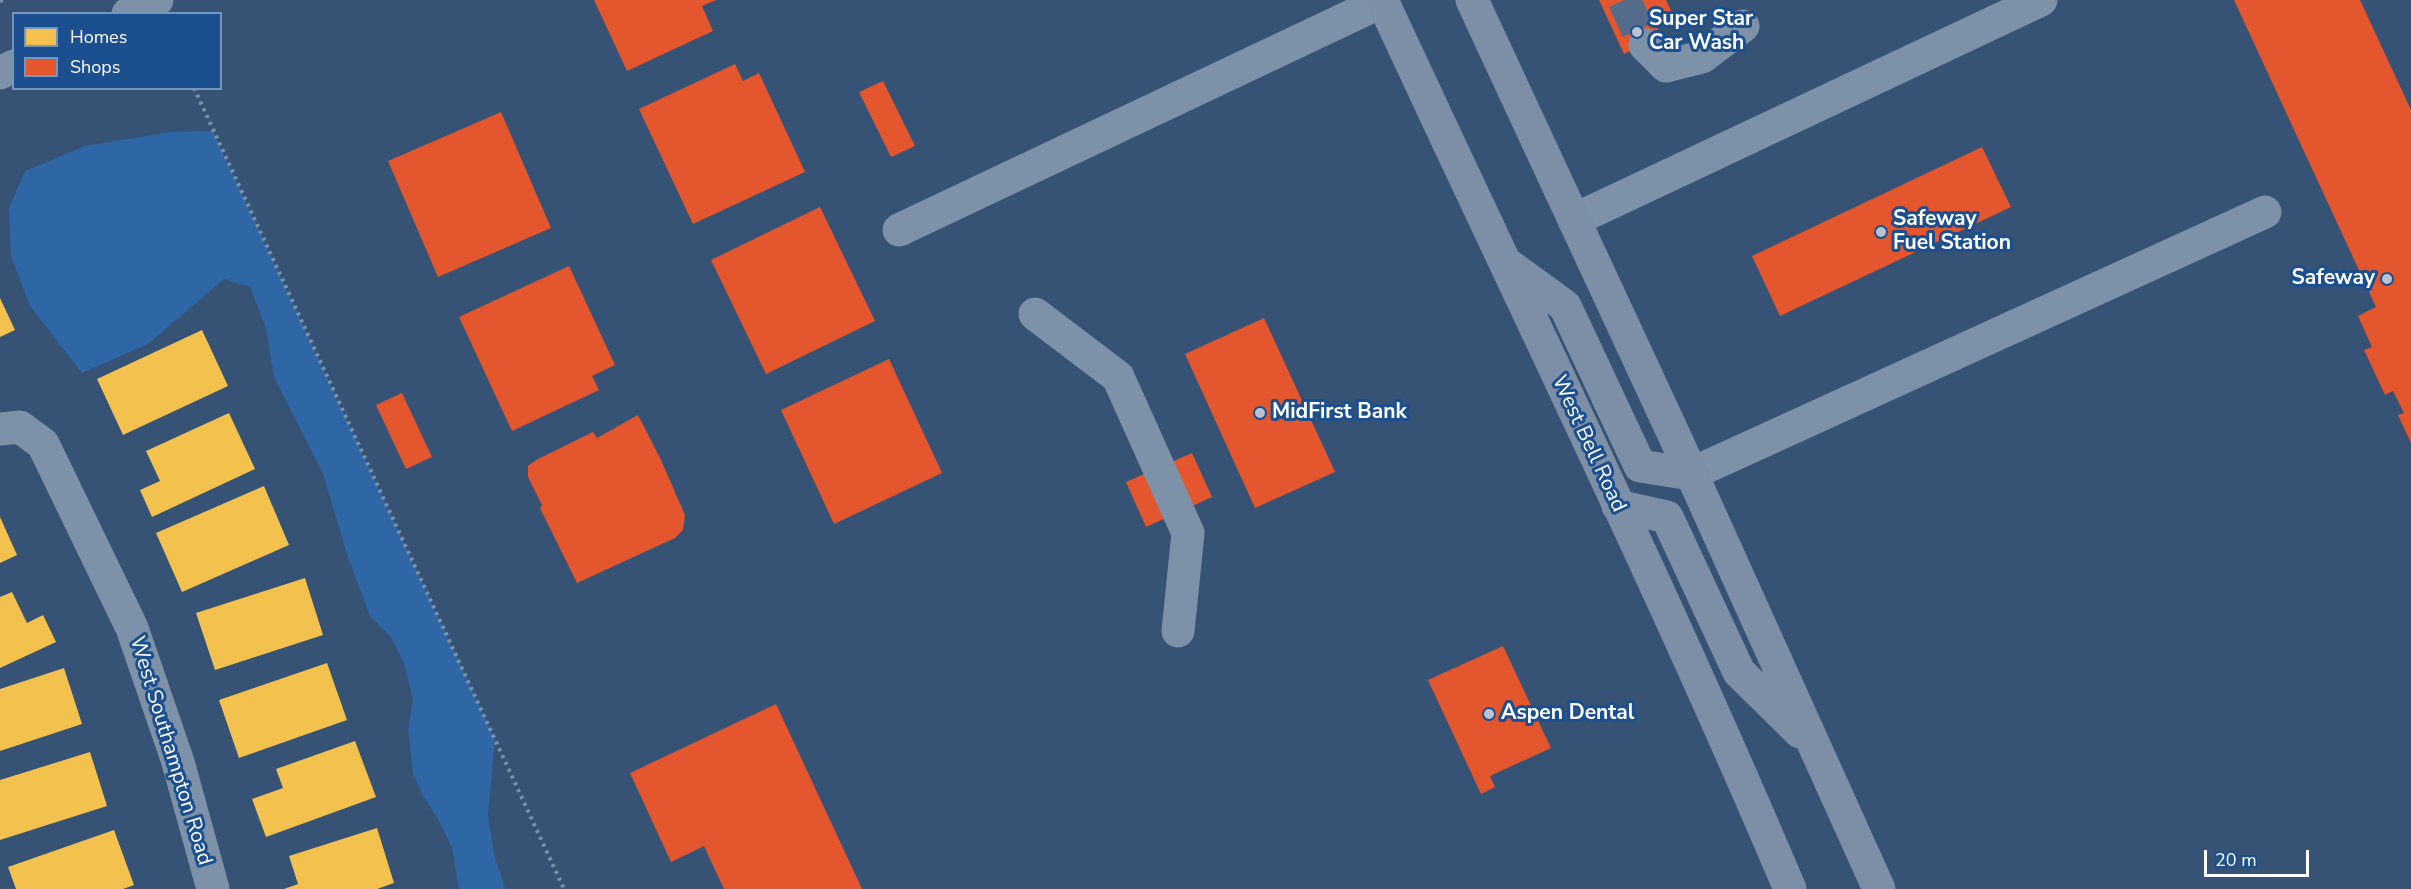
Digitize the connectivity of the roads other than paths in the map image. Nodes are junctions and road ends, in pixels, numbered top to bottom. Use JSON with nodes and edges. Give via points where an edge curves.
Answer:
{"nodes":[{"id":1,"x":157,"y":0,"type":"edge"},
{"id":2,"x":1472,"y":0,"type":"edge"},
{"id":3,"x":2041,"y":0,"type":"edge"},
{"id":4,"x":1383,"y":1,"type":"edge"},
{"id":5,"x":132,"y":12,"type":"edge"},
{"id":6,"x":1743,"y":26,"type":"dead end"},
{"id":7,"x":1645,"y":45,"type":"tunnel mouth"},
{"id":8,"x":2265,"y":212,"type":"dead end"},
{"id":9,"x":1574,"y":220,"type":"junction"},
{"id":10,"x":898,"y":230,"type":"dead end"},
{"id":11,"x":1503,"y":260,"type":"junction"},
{"id":12,"x":1035,"y":314,"type":"dead end"},
{"id":13,"x":10,"y":428,"type":"edge"},
{"id":14,"x":1691,"y":474,"type":"junction"},
{"id":15,"x":1618,"y":506,"type":"junction"},
{"id":16,"x":1178,"y":631,"type":"dead end"},
{"id":17,"x":1814,"y":745,"type":"junction"},
{"id":18,"x":213,"y":889,"type":"edge"},
{"id":19,"x":1790,"y":889,"type":"edge"},
{"id":20,"x":1879,"y":889,"type":"edge"}],
"edges":[{"from":1,"to":5,"type":"street"},
{"from":2,"to":9,"type":"main road"},
{"from":3,"to":9,"type":"street"},
{"from":4,"to":10,"type":"street"},
{"from":4,"to":11,"type":"main road","name":"West Bell Road"},
{"from":6,"to":7,"type":"street","via":[[1702,57],[1666,66]]},
{"from":8,"to":14,"type":"street"},
{"from":9,"to":14,"type":"main road"},
{"from":11,"to":14,"type":"main road","via":[[1565,306],[1640,466]]},
{"from":11,"to":15,"type":"main road","name":"West Bell Road"},
{"from":12,"to":16,"type":"street","via":[[1118,377],[1188,533]]},
{"from":13,"to":18,"type":"street","name":"West Southampton Road","via":[[43,444],[132,628],[178,762]]},
{"from":14,"to":17,"type":"main road"},
{"from":15,"to":17,"type":"main road","via":[[1667,517],[1739,672]]},
{"from":15,"to":19,"type":"main road","name":"West Bell Road"},
{"from":17,"to":20,"type":"main road"}]}
